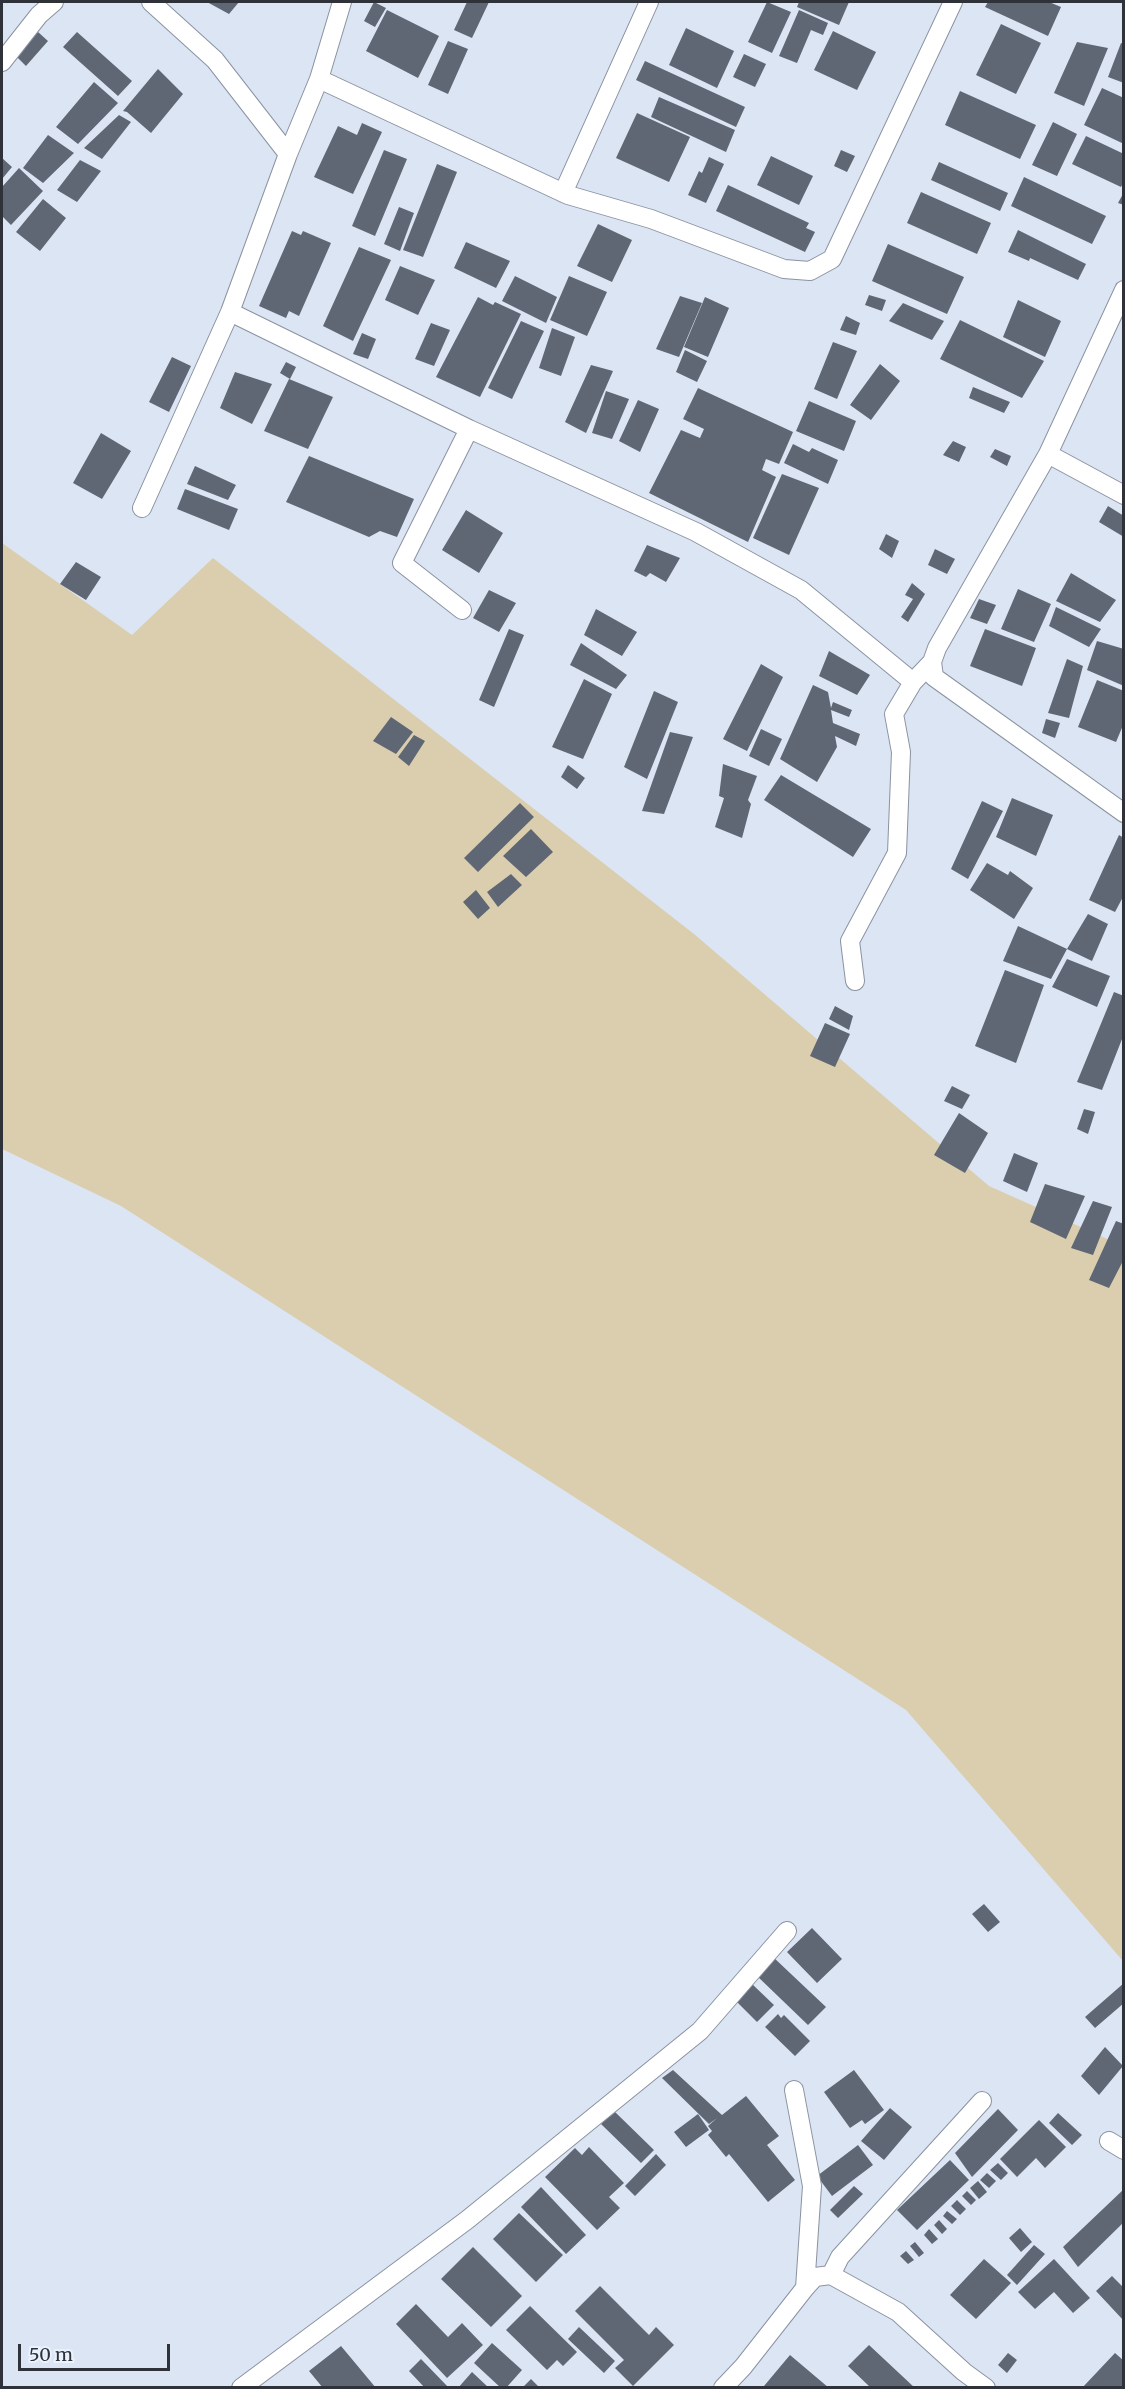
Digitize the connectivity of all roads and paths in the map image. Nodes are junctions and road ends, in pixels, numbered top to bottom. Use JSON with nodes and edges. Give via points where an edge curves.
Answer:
{"nodes":[{"id":1,"x":54,"y":2,"type":"edge"},
{"id":2,"x":151,"y":2,"type":"edge"},
{"id":3,"x":342,"y":2,"type":"edge"},
{"id":4,"x":648,"y":2,"type":"edge"},
{"id":5,"x":953,"y":2,"type":"edge"},
{"id":6,"x":2,"y":62,"type":"edge"},
{"id":7,"x":319,"y":79,"type":"junction"},
{"id":8,"x":288,"y":154,"type":"junction"},
{"id":9,"x":563,"y":193,"type":"junction"},
{"id":10,"x":1124,"y":290,"type":"edge"},
{"id":11,"x":230,"y":312,"type":"junction"},
{"id":12,"x":469,"y":429,"type":"junction"},
{"id":13,"x":1048,"y":454,"type":"junction"},
{"id":14,"x":1124,"y":495,"type":"edge"},
{"id":15,"x":142,"y":508,"type":"dead end"},
{"id":16,"x":462,"y":610,"type":"dead end"},
{"id":17,"x":932,"y":662,"type":"junction"},
{"id":18,"x":913,"y":682,"type":"junction"},
{"id":19,"x":1124,"y":813,"type":"edge"},
{"id":20,"x":855,"y":981,"type":"dead end"},
{"id":21,"x":787,"y":1931,"type":"dead end"},
{"id":22,"x":794,"y":2090,"type":"dead end"},
{"id":23,"x":982,"y":2101,"type":"dead end"},
{"id":24,"x":831,"y":2275,"type":"junction"},
{"id":25,"x":805,"y":2289,"type":"junction"},
{"id":26,"x":242,"y":2388,"type":"edge"},
{"id":27,"x":723,"y":2388,"type":"edge"},
{"id":28,"x":986,"y":2388,"type":"edge"}],
"edges":[{"from":1,"to":6,"type":"street"},
{"from":2,"to":8,"type":"street","via":[[215,60]]},
{"from":3,"to":7,"type":"street"},
{"from":4,"to":9,"type":"street"},
{"from":5,"to":9,"type":"street","via":[[832,259],[810,271],[784,269],[651,219]]},
{"from":7,"to":8,"type":"street"},
{"from":7,"to":9,"type":"street"},
{"from":8,"to":11,"type":"street"},
{"from":10,"to":13,"type":"street"},
{"from":11,"to":12,"type":"street"},
{"from":11,"to":15,"type":"street"},
{"from":12,"to":16,"type":"street","via":[[402,563]]},
{"from":12,"to":18,"type":"street","via":[[696,532],[801,590]]},
{"from":13,"to":14,"type":"street"},
{"from":13,"to":17,"type":"street"},
{"from":17,"to":18,"type":"street"},
{"from":17,"to":19,"type":"street","via":[[934,677]]},
{"from":18,"to":20,"type":"street","via":[[894,714],[902,752],[897,853],[850,941]]},
{"from":21,"to":26,"type":"street","via":[[700,2031],[468,2220]]},
{"from":22,"to":25,"type":"street","via":[[812,2186]]},
{"from":23,"to":24,"type":"street","via":[[840,2257]]},
{"from":24,"to":25,"type":"street","via":[[816,2277]]},
{"from":24,"to":28,"type":"street","via":[[898,2312]]},
{"from":25,"to":27,"type":"street"}]}
